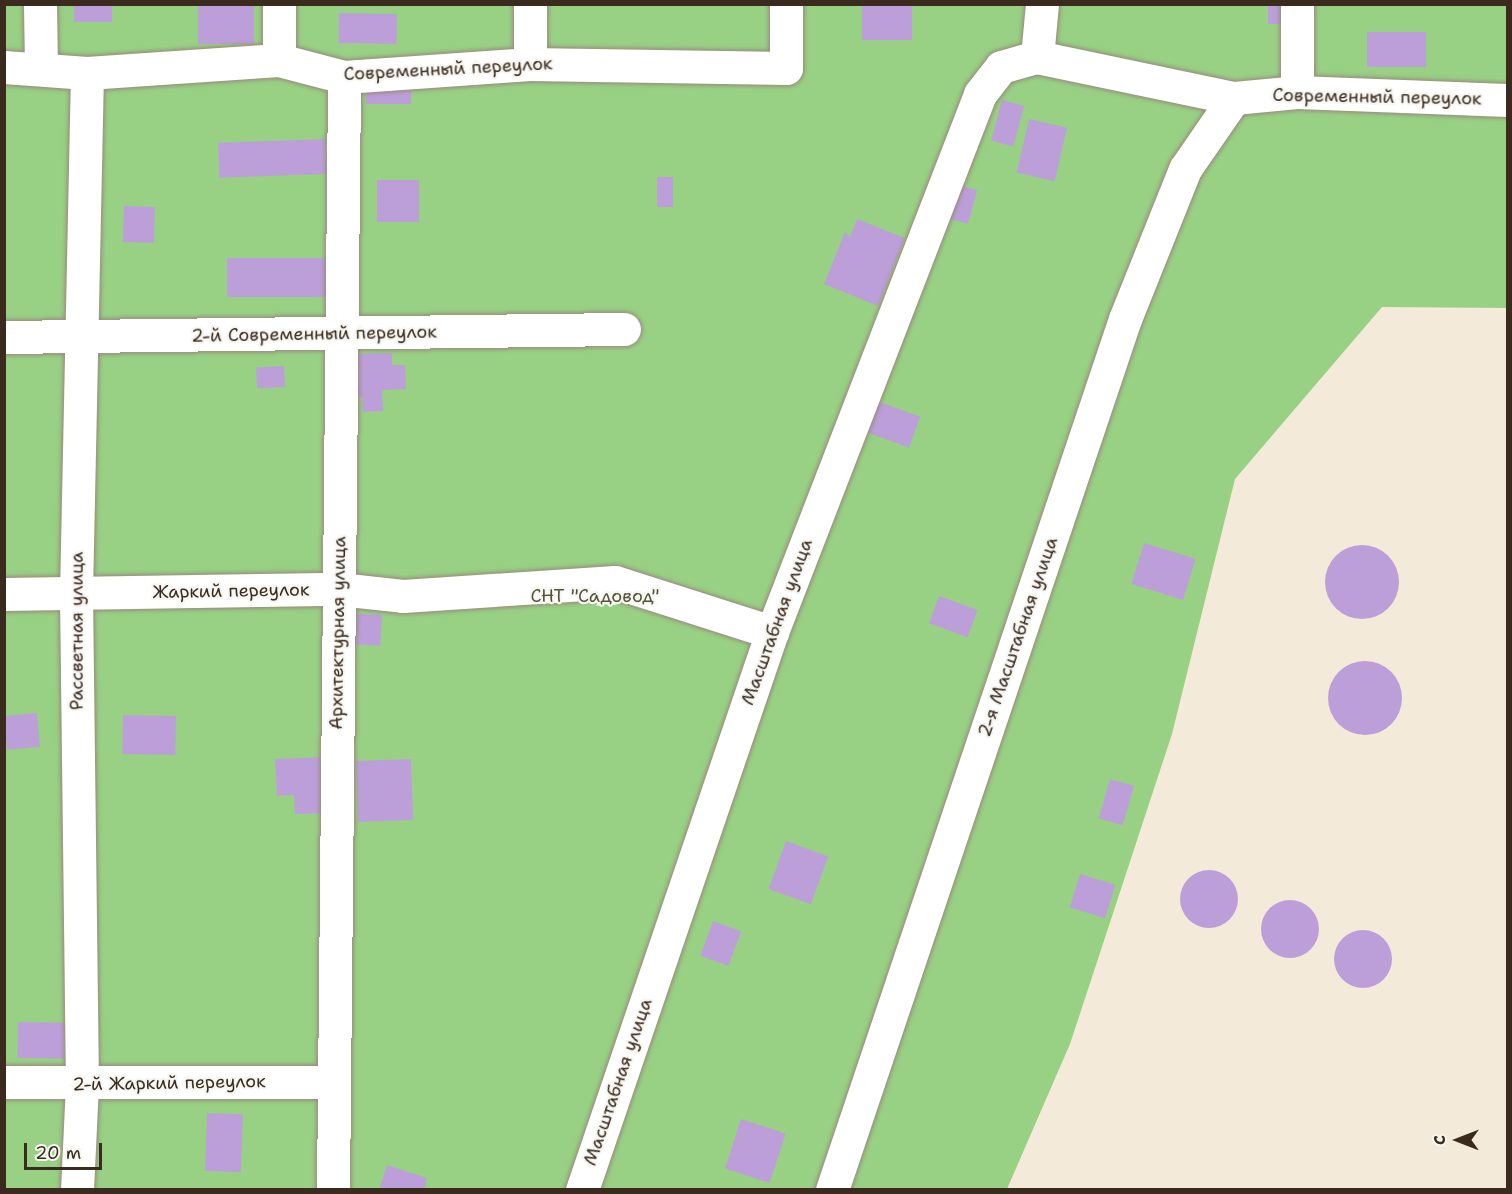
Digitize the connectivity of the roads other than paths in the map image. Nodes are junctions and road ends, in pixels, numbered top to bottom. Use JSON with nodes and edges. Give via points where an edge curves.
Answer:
{"nodes":[{"id":1,"x":40,"y":4,"type":"edge"},
{"id":2,"x":279,"y":4,"type":"edge"},
{"id":3,"x":530,"y":4,"type":"edge"},
{"id":4,"x":786,"y":4,"type":"edge"},
{"id":5,"x":1042,"y":4,"type":"edge"},
{"id":6,"x":1297,"y":4,"type":"edge"},
{"id":7,"x":1037,"y":57,"type":"junction"},
{"id":8,"x":279,"y":60,"type":"junction"},
{"id":9,"x":530,"y":64,"type":"junction"},
{"id":10,"x":4,"y":67,"type":"edge"},
{"id":11,"x":41,"y":67,"type":"junction"},
{"id":12,"x":1001,"y":67,"type":"joint"},
{"id":13,"x":87,"y":73,"type":"junction"},
{"id":14,"x":344,"y":77,"type":"junction"},
{"id":15,"x":1297,"y":92,"type":"junction"},
{"id":16,"x":1234,"y":98,"type":"junction"},
{"id":17,"x":1508,"y":100,"type":"edge"},
{"id":18,"x":624,"y":329,"type":"dead end"},
{"id":19,"x":341,"y":335,"type":"junction"},
{"id":20,"x":4,"y":337,"type":"edge"},
{"id":21,"x":79,"y":337,"type":"junction"},
{"id":22,"x":339,"y":589,"type":"junction"},
{"id":23,"x":76,"y":593,"type":"junction"},
{"id":24,"x":4,"y":594,"type":"edge"},
{"id":25,"x":772,"y":632,"type":"junction"},
{"id":26,"x":4,"y":1082,"type":"edge"},
{"id":27,"x":334,"y":1082,"type":"junction"},
{"id":28,"x":82,"y":1085,"type":"junction"},
{"id":29,"x":77,"y":1190,"type":"edge"},
{"id":30,"x":333,"y":1190,"type":"edge"},
{"id":31,"x":582,"y":1190,"type":"edge"},
{"id":32,"x":832,"y":1190,"type":"edge"}],
"edges":[{"from":1,"to":11,"type":"lane"},
{"from":2,"to":8,"type":"lane"},
{"from":3,"to":9,"type":"lane"},
{"from":4,"to":9,"type":"lane","name":"Современный переулок","via":[[786,68]]},
{"from":5,"to":7,"type":"lane"},
{"from":6,"to":15,"type":"lane"},
{"from":7,"to":12,"type":"lane","name":"Современный переулок"},
{"from":7,"to":16,"type":"lane","name":"Современный переулок"},
{"from":8,"to":13,"type":"lane","name":"Современный переулок"},
{"from":8,"to":14,"type":"lane","name":"Современный переулок"},
{"from":9,"to":14,"type":"lane","name":"Современный переулок"},
{"from":10,"to":11,"type":"lane","name":"Современный переулок"},
{"from":11,"to":13,"type":"lane","name":"Современный переулок"},
{"from":12,"to":25,"type":"lane","name":"Масштабная улица","via":[[980,94]]},
{"from":13,"to":21,"type":"lane","name":"Рассветная улица"},
{"from":14,"to":19,"type":"lane","name":"Архитектурная улица"},
{"from":15,"to":16,"type":"lane","name":"Современный переулок"},
{"from":15,"to":17,"type":"lane","name":"Современный переулок"},
{"from":16,"to":32,"type":"lane","name":"2-я Масштабная улица","via":[[1185,169],[1125,319]]},
{"from":18,"to":19,"type":"lane","name":"2-й Современный переулок"},
{"from":19,"to":21,"type":"lane","name":"2-й Современный переулок"},
{"from":19,"to":22,"type":"lane","name":"Архитектурная улица"},
{"from":20,"to":21,"type":"lane","name":"2-й Современный переулок"},
{"from":21,"to":23,"type":"lane","name":"Рассветная улица"},
{"from":22,"to":23,"type":"lane","name":"Жаркий переулок"},
{"from":22,"to":25,"type":"lane","name":"Жаркий переулок","via":[[403,596],[615,582]]},
{"from":22,"to":27,"type":"lane","name":"Архитектурная улица"},
{"from":23,"to":24,"type":"lane","name":"Жаркий переулок"},
{"from":23,"to":28,"type":"lane","name":"Рассветная улица"},
{"from":25,"to":31,"type":"lane","name":"Масштабная улица"},
{"from":26,"to":28,"type":"lane","name":"2-й Жаркий переулок"},
{"from":27,"to":28,"type":"lane","name":"2-й Жаркий переулок"},
{"from":27,"to":30,"type":"lane","name":"Архитектурная улица"},
{"from":28,"to":29,"type":"lane","name":"Рассветная улица"}]}
